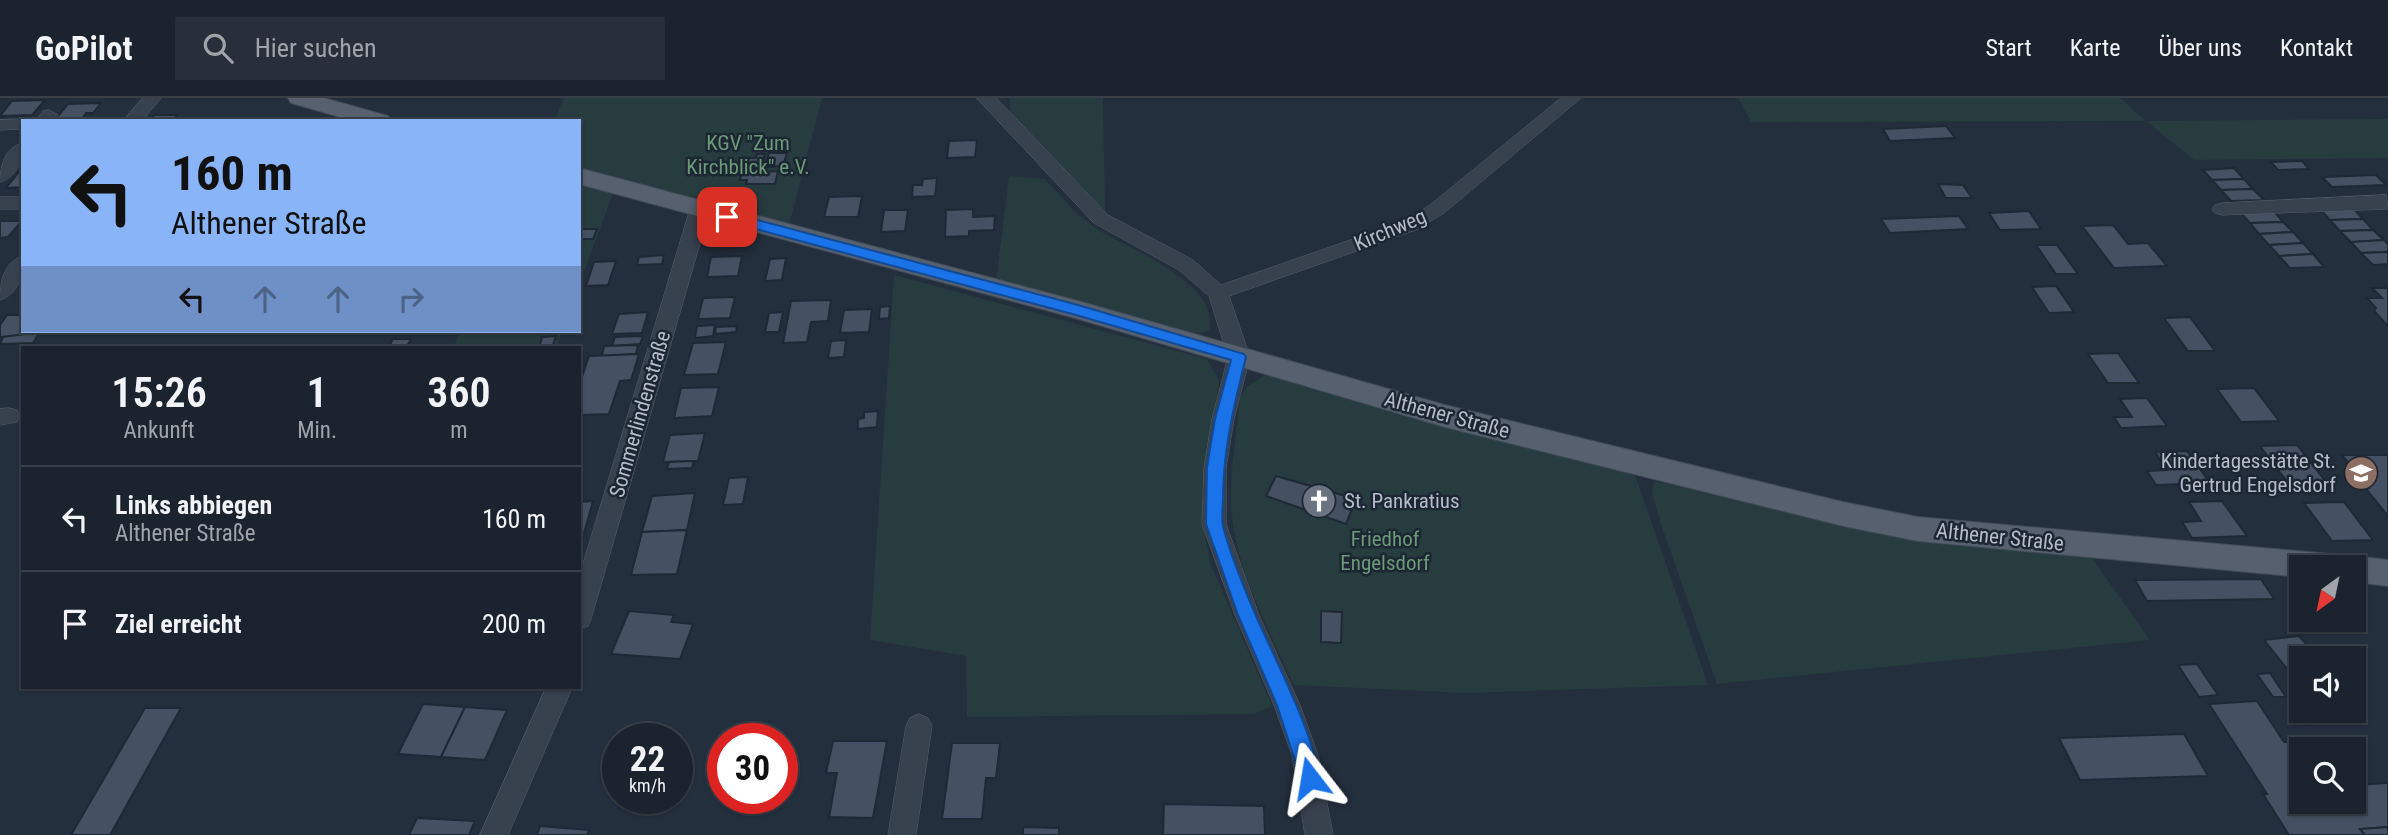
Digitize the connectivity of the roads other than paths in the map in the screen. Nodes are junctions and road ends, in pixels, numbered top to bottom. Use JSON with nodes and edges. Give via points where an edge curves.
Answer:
{"nodes":[{"id":1,"x":152,"y":98,"type":"edge"},
{"id":2,"x":299,"y":98,"type":"edge"},
{"id":3,"x":986,"y":98,"type":"edge"},
{"id":4,"x":1572,"y":98,"type":"edge"},
{"id":5,"x":134,"y":119,"type":"edge"},
{"id":6,"x":373,"y":119,"type":"edge"},
{"id":7,"x":21,"y":124,"type":"edge"},
{"id":8,"x":0,"y":125,"type":"edge"},
{"id":9,"x":21,"y":150,"type":"edge"},
{"id":10,"x":0,"y":176,"type":"edge"},
{"id":11,"x":581,"y":177,"type":"edge"},
{"id":12,"x":0,"y":203,"type":"edge"},
{"id":13,"x":21,"y":203,"type":"edge"},
{"id":14,"x":2388,"y":203,"type":"edge"},
{"id":15,"x":700,"y":209,"type":"junction"},
{"id":16,"x":2222,"y":209,"type":"dead end"},
{"id":17,"x":21,"y":266,"type":"edge"},
{"id":18,"x":0,"y":293,"type":"edge"},
{"id":19,"x":1217,"y":293,"type":"junction"},
{"id":20,"x":1239,"y":357,"type":"junction"},
{"id":21,"x":2289,"y":563,"type":"edge"},
{"id":22,"x":2366,"y":570,"type":"edge"},
{"id":23,"x":2388,"y":573,"type":"edge"},
{"id":24,"x":581,"y":612,"type":"edge"},
{"id":25,"x":559,"y":689,"type":"edge"},
{"id":26,"x":919,"y":726,"type":"dead end"},
{"id":27,"x":494,"y":835,"type":"edge"},
{"id":28,"x":902,"y":835,"type":"edge"},
{"id":29,"x":1319,"y":835,"type":"edge"}],
"edges":[{"from":1,"to":5,"type":"street"},
{"from":2,"to":6,"type":"main road"},
{"from":3,"to":19,"type":"street","via":[[1101,219],[1186,265]]},
{"from":4,"to":19,"type":"street","name":"Kirchweg","via":[[1437,209],[1409,226]]},
{"from":7,"to":8,"type":"street"},
{"from":9,"to":10,"type":"street"},
{"from":11,"to":15,"type":"main road","name":"Althener Straße"},
{"from":12,"to":13,"type":"street"},
{"from":14,"to":16,"type":"street"},
{"from":15,"to":20,"type":"main road","name":"Althener Straße"},
{"from":15,"to":24,"type":"street","name":"Sommerlindenstraße"},
{"from":17,"to":18,"type":"street"},
{"from":19,"to":20,"type":"street"},
{"from":20,"to":21,"type":"main road","name":"Althener Straße","via":[[1445,415],[1918,529]]},
{"from":20,"to":29,"type":"street","via":[[1215,467],[1214,524],[1305,755]]},
{"from":22,"to":23,"type":"main road"},
{"from":25,"to":27,"type":"street"},
{"from":26,"to":28,"type":"street"}]}
